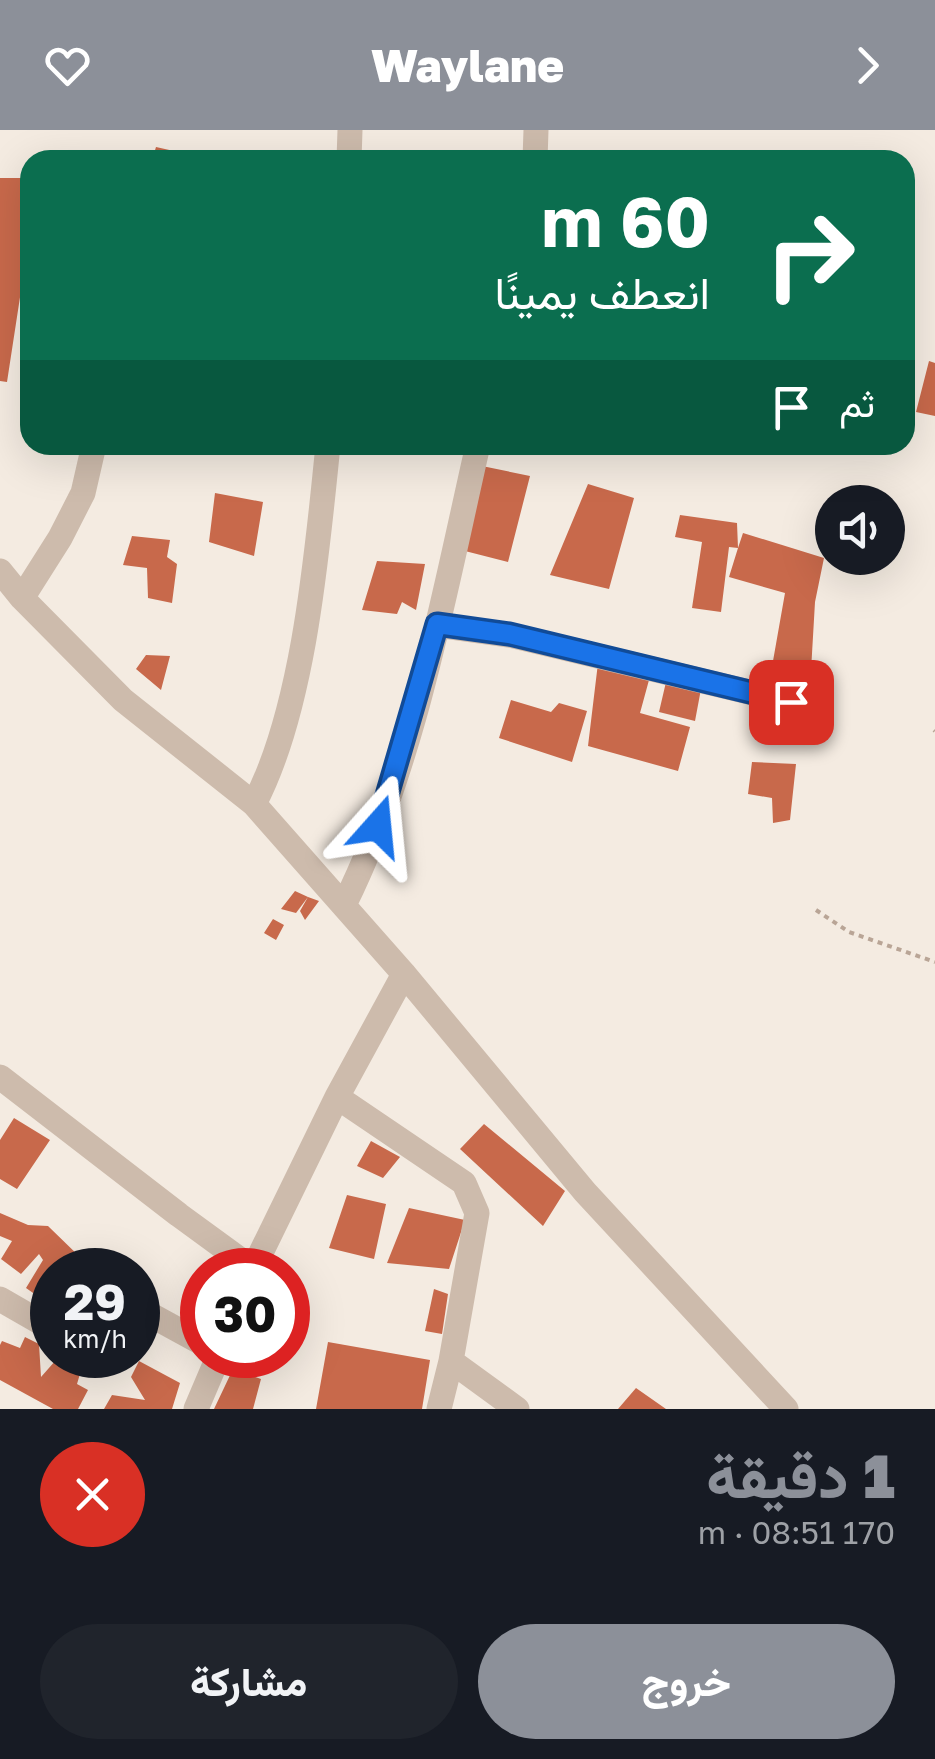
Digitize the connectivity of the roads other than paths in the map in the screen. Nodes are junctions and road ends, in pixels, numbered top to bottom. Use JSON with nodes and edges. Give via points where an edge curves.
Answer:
{"nodes":[{"id":1,"x":92,"y":455,"type":"edge"},
{"id":2,"x":327,"y":455,"type":"edge"},
{"id":3,"x":476,"y":455,"type":"edge"},
{"id":4,"x":0,"y":571,"type":"edge"},
{"id":5,"x":22,"y":598,"type":"junction"},
{"id":6,"x":437,"y":624,"type":"junction"},
{"id":7,"x":791,"y":702,"type":"dead end"},
{"id":8,"x":254,"y":804,"type":"junction"},
{"id":9,"x":344,"y":905,"type":"junction"},
{"id":10,"x":404,"y":974,"type":"junction"},
{"id":11,"x":0,"y":1077,"type":"edge"},
{"id":12,"x":337,"y":1097,"type":"junction"},
{"id":13,"x":225,"y":1248,"type":"edge"},
{"id":14,"x":263,"y":1248,"type":"edge"},
{"id":15,"x":0,"y":1299,"type":"edge"},
{"id":16,"x":30,"y":1317,"type":"edge"},
{"id":17,"x":451,"y":1361,"type":"junction"},
{"id":18,"x":209,"y":1378,"type":"edge"},
{"id":19,"x":196,"y":1409,"type":"edge"},
{"id":20,"x":439,"y":1409,"type":"edge"},
{"id":21,"x":517,"y":1409,"type":"edge"},
{"id":22,"x":786,"y":1409,"type":"edge"}],
"edges":[{"from":1,"to":5,"type":"street","via":[[82,494]]},
{"from":2,"to":8,"type":"street","via":[[296,668],[273,768]]},
{"from":3,"to":6,"type":"street"},
{"from":4,"to":5,"type":"street"},
{"from":5,"to":8,"type":"street","via":[[124,700]]},
{"from":6,"to":7,"type":"street","via":[[509,634]]},
{"from":6,"to":9,"type":"street","via":[[397,772]]},
{"from":8,"to":9,"type":"street"},
{"from":9,"to":10,"type":"street"},
{"from":10,"to":12,"type":"street"},
{"from":10,"to":22,"type":"street","via":[[585,1192]]},
{"from":11,"to":13,"type":"street"},
{"from":12,"to":14,"type":"street"},
{"from":12,"to":17,"type":"street","via":[[464,1183],[473,1198]]},
{"from":15,"to":16,"type":"street"},
{"from":17,"to":20,"type":"street"},
{"from":17,"to":21,"type":"street"},
{"from":18,"to":19,"type":"street"}]}
